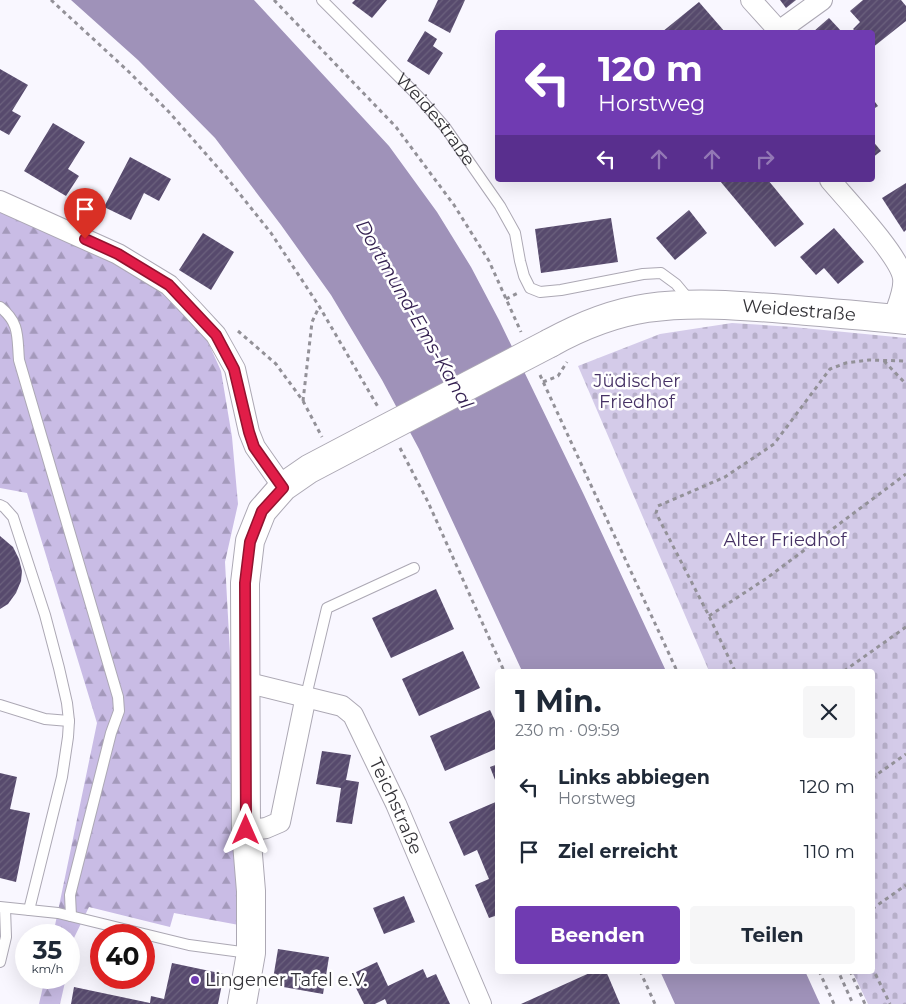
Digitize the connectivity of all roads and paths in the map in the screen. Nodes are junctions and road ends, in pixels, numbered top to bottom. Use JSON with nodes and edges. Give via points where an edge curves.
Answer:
{"nodes":[{"id":1,"x":52,"y":0,"type":"edge"},
{"id":2,"x":274,"y":0,"type":"edge"},
{"id":3,"x":322,"y":0,"type":"edge"},
{"id":4,"x":751,"y":0,"type":"edge"},
{"id":5,"x":822,"y":0,"type":"edge"},
{"id":6,"x":777,"y":30,"type":"edge"},
{"id":7,"x":782,"y":30,"type":"edge"},
{"id":8,"x":832,"y":182,"type":"edge"},
{"id":9,"x":0,"y":201,"type":"edge"},
{"id":10,"x":902,"y":262,"type":"edge"},
{"id":11,"x":693,"y":305,"type":"junction"},
{"id":12,"x":319,"y":306,"type":"junction"},
{"id":13,"x":0,"y":307,"type":"edge"},
{"id":14,"x":899,"y":319,"type":"edge"},
{"id":15,"x":235,"y":329,"type":"dead end"},
{"id":16,"x":548,"y":347,"type":"junction"},
{"id":17,"x":884,"y":361,"type":"junction"},
{"id":18,"x":906,"y":362,"type":"edge"},
{"id":19,"x":540,"y":374,"type":"dead end"},
{"id":20,"x":543,"y":382,"type":"junction"},
{"id":21,"x":906,"y":384,"type":"edge"},
{"id":22,"x":303,"y":401,"type":"junction"},
{"id":23,"x":382,"y":414,"type":"dead end"},
{"id":24,"x":323,"y":437,"type":"dead end"},
{"id":25,"x":400,"y":447,"type":"dead end"},
{"id":26,"x":906,"y":474,"type":"edge"},
{"id":27,"x":283,"y":488,"type":"junction"},
{"id":28,"x":0,"y":505,"type":"edge"},
{"id":29,"x":414,"y":568,"type":"dead end"},
{"id":30,"x":709,"y":616,"type":"junction"},
{"id":31,"x":906,"y":627,"type":"edge"},
{"id":32,"x":503,"y":669,"type":"edge"},
{"id":33,"x":676,"y":669,"type":"edge"},
{"id":34,"x":734,"y":669,"type":"edge"},
{"id":35,"x":847,"y":669,"type":"edge"},
{"id":36,"x":245,"y":682,"type":"junction"},
{"id":37,"x":306,"y":696,"type":"junction"},
{"id":38,"x":0,"y":705,"type":"edge"},
{"id":39,"x":69,"y":720,"type":"junction"},
{"id":40,"x":906,"y":754,"type":"edge"},
{"id":41,"x":875,"y":776,"type":"edge"},
{"id":42,"x":246,"y":830,"type":"junction"},
{"id":43,"x":906,"y":886,"type":"edge"},
{"id":44,"x":875,"y":907,"type":"edge"},
{"id":45,"x":2,"y":908,"type":"edge"},
{"id":46,"x":29,"y":910,"type":"junction"},
{"id":47,"x":71,"y":916,"type":"junction"},
{"id":48,"x":251,"y":953,"type":"junction"},
{"id":49,"x":0,"y":962,"type":"edge"},
{"id":50,"x":875,"y":973,"type":"edge"},
{"id":51,"x":641,"y":974,"type":"edge"},
{"id":52,"x":820,"y":974,"type":"edge"},
{"id":53,"x":840,"y":974,"type":"edge"},
{"id":54,"x":851,"y":974,"type":"edge"},
{"id":55,"x":242,"y":1004,"type":"edge"},
{"id":56,"x":482,"y":1004,"type":"edge"},
{"id":57,"x":655,"y":1004,"type":"edge"},
{"id":58,"x":834,"y":1004,"type":"edge"},
{"id":59,"x":853,"y":1004,"type":"edge"},
{"id":60,"x":865,"y":1004,"type":"edge"},
{"id":61,"x":890,"y":1004,"type":"edge"}],
"edges":[{"from":1,"to":12,"type":"path","via":[[128,71],[200,146],[271,233]]},
{"from":2,"to":16,"type":"path","via":[[396,127],[454,205],[488,261]]},
{"from":3,"to":11,"type":"lane","name":"Weidestraße","via":[[445,127],[515,233],[524,276],[530,288],[540,292],[561,290],[661,273],[676,284]]},
{"from":4,"to":6,"type":"street"},
{"from":5,"to":7,"type":"street"},
{"from":8,"to":10,"type":"street","via":[[894,257]]},
{"from":9,"to":27,"type":"street","via":[[118,254],[169,285],[216,335],[234,369],[254,447]]},
{"from":10,"to":14,"type":"street"},
{"from":11,"to":14,"type":"street","name":"Weidestraße","via":[[743,305]]},
{"from":11,"to":16,"type":"street","name":"Weidestraße","via":[[645,308],[620,314],[589,325]]},
{"from":12,"to":22,"type":"path","via":[[312,322]]},
{"from":12,"to":23,"type":"path"},
{"from":13,"to":47,"type":"lane","via":[[10,315],[18,332],[19,360],[118,698],[119,710],[70,895]]},
{"from":15,"to":22,"type":"path","via":[[276,364]]},
{"from":16,"to":20,"type":"path","via":[[558,376]]},
{"from":16,"to":27,"type":"street","name":"Weidestraße","bridge":true,"via":[[309,469]]},
{"from":17,"to":18,"type":"path"},
{"from":17,"to":21,"type":"path"},
{"from":17,"to":30,"type":"path","via":[[846,363],[830,369],[774,444],[725,477],[658,506],[656,513]]},
{"from":19,"to":20,"type":"path"},
{"from":20,"to":33,"type":"path"},
{"from":22,"to":24,"type":"path"},
{"from":25,"to":32,"type":"path"},
{"from":26,"to":30,"type":"path","via":[[767,578]]},
{"from":27,"to":36,"type":"street","name":"Weidestraße","via":[[262,511],[250,542],[245,583]]},
{"from":28,"to":39,"type":"lane","via":[[13,517],[59,668]]},
{"from":29,"to":37,"type":"lane","via":[[327,608]]},
{"from":30,"to":34,"type":"path"},
{"from":31,"to":35,"type":"path"},
{"from":36,"to":37,"type":"street","name":"Teichstraße"},
{"from":36,"to":42,"type":"street","name":"Weidestraße"},
{"from":37,"to":42,"type":"street","via":[[280,822],[266,828]]},
{"from":37,"to":56,"type":"street","name":"Teichstraße","via":[[342,706],[353,715],[396,804]]},
{"from":38,"to":39,"type":"lane","via":[[45,719]]},
{"from":39,"to":46,"type":"lane","via":[[62,777]]},
{"from":40,"to":41,"type":"path"},
{"from":42,"to":48,"type":"street","name":"Weidestraße","via":[[251,891]]},
{"from":43,"to":44,"type":"path"},
{"from":45,"to":46,"type":"lane"},
{"from":45,"to":49,"type":"lane","via":[[6,937]]},
{"from":46,"to":47,"type":"lane"},
{"from":47,"to":48,"type":"lane","via":[[189,945]]},
{"from":48,"to":55,"type":"street","name":"Weidestraße"},
{"from":50,"to":61,"type":"path"},
{"from":51,"to":57,"type":"path"},
{"from":52,"to":58,"type":"path"},
{"from":53,"to":59,"type":"path"},
{"from":54,"to":60,"type":"path"}]}
